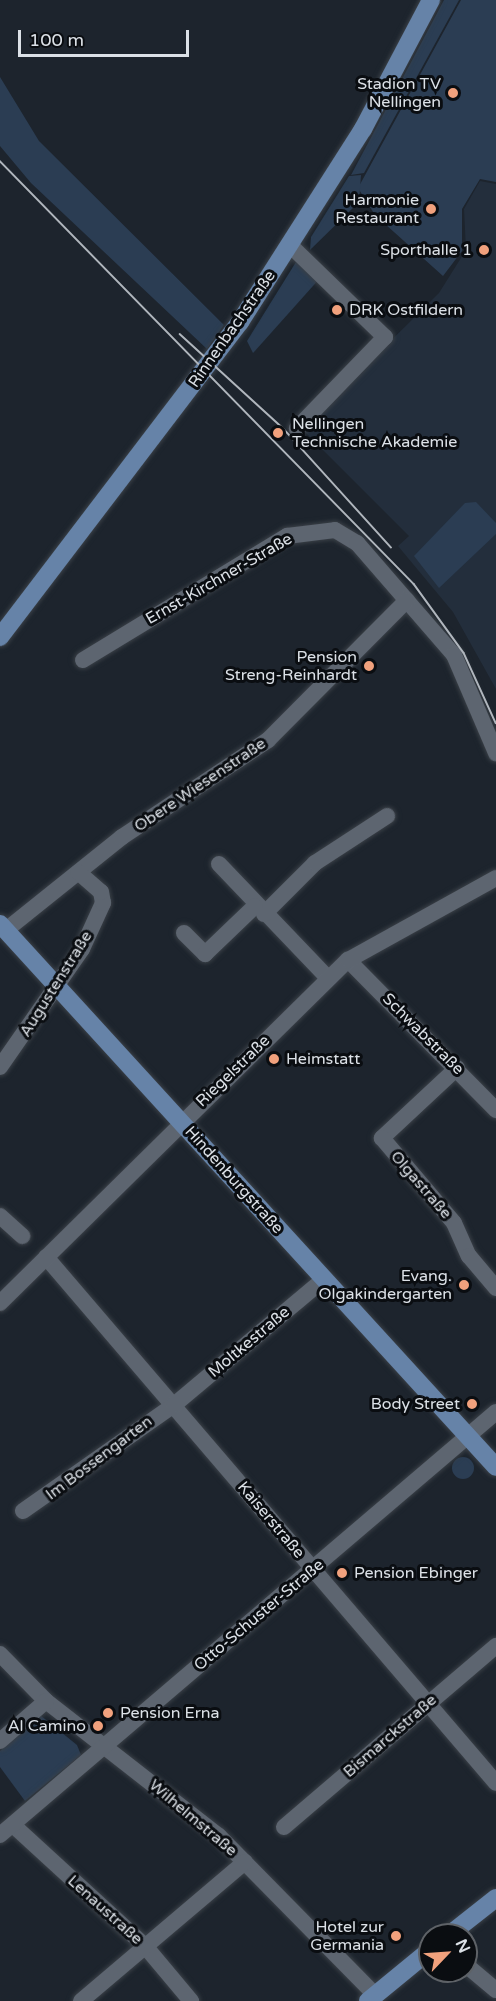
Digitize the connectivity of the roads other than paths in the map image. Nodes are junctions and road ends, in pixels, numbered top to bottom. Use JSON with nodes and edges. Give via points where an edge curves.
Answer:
{"nodes":[{"id":1,"x":431,"y":0,"type":"edge"},
{"id":2,"x":291,"y":246,"type":"junction"},
{"id":3,"x":297,"y":428,"type":"dead end"},
{"id":4,"x":407,"y":600,"type":"junction"},
{"id":5,"x":0,"y":637,"type":"edge"},
{"id":6,"x":84,"y":660,"type":"dead end"},
{"id":7,"x":496,"y":753,"type":"edge"},
{"id":8,"x":387,"y":816,"type":"dead end"},
{"id":9,"x":219,"y":864,"type":"dead end"},
{"id":10,"x":78,"y":872,"type":"junction"},
{"id":11,"x":496,"y":878,"type":"edge"},
{"id":12,"x":260,"y":910,"type":"junction"},
{"id":13,"x":3,"y":927,"type":"edge"},
{"id":14,"x":184,"y":933,"type":"dead end"},
{"id":15,"x":348,"y":960,"type":"junction"},
{"id":16,"x":328,"y":978,"type":"junction"},
{"id":17,"x":56,"y":986,"type":"junction"},
{"id":18,"x":0,"y":1066,"type":"edge"},
{"id":19,"x":457,"y":1068,"type":"junction"},
{"id":20,"x":496,"y":1110,"type":"edge"},
{"id":21,"x":181,"y":1122,"type":"junction"},
{"id":22,"x":0,"y":1216,"type":"edge"},
{"id":23,"x":22,"y":1236,"type":"dead end"},
{"id":24,"x":46,"y":1257,"type":"junction"},
{"id":25,"x":324,"y":1279,"type":"junction"},
{"id":26,"x":496,"y":1288,"type":"edge"},
{"id":27,"x":0,"y":1303,"type":"edge"},
{"id":28,"x":174,"y":1405,"type":"junction"},
{"id":29,"x":496,"y":1412,"type":"edge"},
{"id":30,"x":465,"y":1437,"type":"junction"},
{"id":31,"x":496,"y":1467,"type":"edge"},
{"id":32,"x":496,"y":1477,"type":"edge"},
{"id":33,"x":24,"y":1511,"type":"dead end"},
{"id":34,"x":313,"y":1569,"type":"junction"},
{"id":35,"x":496,"y":1646,"type":"edge"},
{"id":36,"x":0,"y":1654,"type":"edge"},
{"id":37,"x":46,"y":1701,"type":"junction"},
{"id":38,"x":429,"y":1704,"type":"junction"},
{"id":39,"x":0,"y":1741,"type":"edge"},
{"id":40,"x":105,"y":1748,"type":"junction"},
{"id":41,"x":496,"y":1783,"type":"edge"},
{"id":42,"x":284,"y":1827,"type":"dead end"},
{"id":43,"x":6,"y":1830,"type":"edge"},
{"id":44,"x":245,"y":1862,"type":"junction"},
{"id":45,"x":496,"y":1898,"type":"edge"},
{"id":46,"x":464,"y":1923,"type":"edge"},
{"id":47,"x":144,"y":1946,"type":"junction"},
{"id":48,"x":418,"y":1960,"type":"edge"},
{"id":49,"x":478,"y":1975,"type":"edge"},
{"id":50,"x":496,"y":1990,"type":"edge"},
{"id":51,"x":371,"y":1998,"type":"edge"},
{"id":52,"x":81,"y":2001,"type":"edge"},
{"id":53,"x":191,"y":2001,"type":"edge"}],
"edges":[{"from":1,"to":2,"type":"main road","name":"Rinnenbachstraße","via":[[363,129]]},
{"from":2,"to":3,"type":"street","via":[[311,260],[385,337]]},
{"from":2,"to":5,"type":"main road","name":"Rinnenbachstraße","via":[[149,446]]},
{"from":4,"to":6,"type":"street","name":"Ernst-Kirchner-Straße","via":[[345,533],[298,533]]},
{"from":4,"to":7,"type":"street","name":"Ernst-Kirchner-Straße","via":[[457,658]]},
{"from":4,"to":10,"type":"street","name":"Obere Wiesenstraße","via":[[268,740]]},
{"from":8,"to":12,"type":"street","via":[[315,863]]},
{"from":9,"to":12,"type":"street"},
{"from":10,"to":13,"type":"street","name":"Obere Wiesenstraße"},
{"from":10,"to":17,"type":"street","name":"Augustenstraße","via":[[104,901],[88,940]]},
{"from":11,"to":15,"type":"street","name":"Riegelstraße"},
{"from":12,"to":14,"type":"street","via":[[205,954]]},
{"from":12,"to":16,"type":"street"},
{"from":13,"to":17,"type":"main road","name":"Hindenburgstraße"},
{"from":15,"to":16,"type":"street","name":"Riegelstraße"},
{"from":15,"to":19,"type":"street","name":"Schwabstraße"},
{"from":16,"to":21,"type":"street","name":"Riegelstraße"},
{"from":17,"to":18,"type":"street","name":"Augustenstraße"},
{"from":17,"to":21,"type":"main road","name":"Hindenburgstraße"},
{"from":19,"to":20,"type":"street","name":"Schwabstraße"},
{"from":19,"to":26,"type":"street","name":"Olgastraße","via":[[382,1138],[454,1223],[469,1256]]},
{"from":21,"to":24,"type":"street","name":"Riegelstraße"},
{"from":21,"to":25,"type":"main road","name":"Hindenburgstraße"},
{"from":22,"to":23,"type":"street"},
{"from":24,"to":27,"type":"street","name":"Riegelstraße"},
{"from":24,"to":28,"type":"street","name":"Kaiserstraße"},
{"from":25,"to":28,"type":"street","name":"Moltkestraße"},
{"from":25,"to":30,"type":"main road","name":"Hindenburgstraße"},
{"from":28,"to":33,"type":"street","name":"Im Bossengarten"},
{"from":28,"to":34,"type":"street","name":"Kaiserstraße"},
{"from":29,"to":30,"type":"street","name":"Otto-Schuster-Straße"},
{"from":30,"to":31,"type":"main road","name":"Hindenburgstraße"},
{"from":30,"to":32,"type":"main road","name":"Hindenburgstraße"},
{"from":30,"to":34,"type":"street","name":"Otto-Schuster-Straße"},
{"from":34,"to":38,"type":"street","name":"Kaiserstraße"},
{"from":34,"to":40,"type":"street","name":"Otto-Schuster-Straße"},
{"from":35,"to":38,"type":"street","name":"Bismarckstraße"},
{"from":36,"to":37,"type":"street","name":"Wilhelmstraße"},
{"from":37,"to":39,"type":"street"},
{"from":37,"to":40,"type":"street","name":"Wilhelmstraße"},
{"from":38,"to":41,"type":"street","name":"Kaiserstraße"},
{"from":38,"to":42,"type":"street","name":"Bismarckstraße"},
{"from":40,"to":43,"type":"street","name":"Otto-Schuster-Straße"},
{"from":40,"to":44,"type":"street","name":"Wilhelmstraße","via":[[208,1826]]},
{"from":43,"to":47,"type":"street","name":"Lenaustraße"},
{"from":44,"to":47,"type":"street"},
{"from":44,"to":51,"type":"street","name":"Wilhelmstraße"},
{"from":45,"to":46,"type":"main road"},
{"from":47,"to":52,"type":"street"},
{"from":47,"to":53,"type":"street","name":"Lenaustraße"},
{"from":48,"to":51,"type":"main road"},
{"from":49,"to":50,"type":"street"}]}
